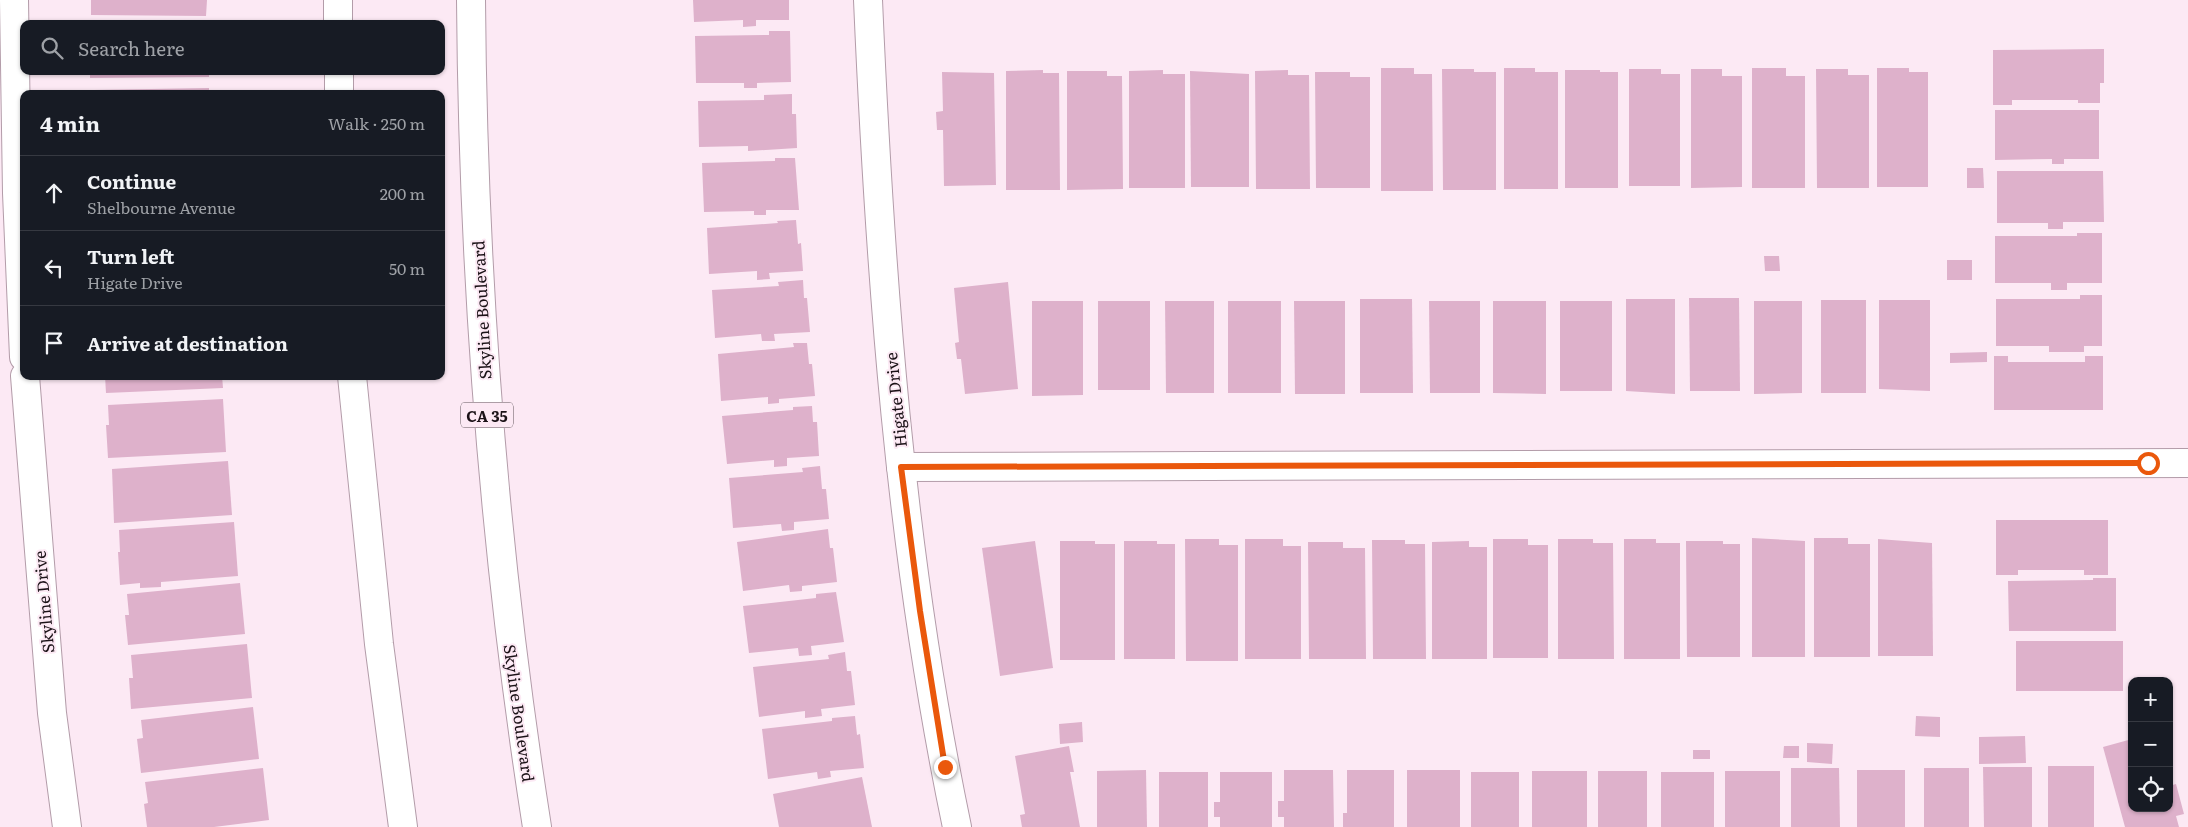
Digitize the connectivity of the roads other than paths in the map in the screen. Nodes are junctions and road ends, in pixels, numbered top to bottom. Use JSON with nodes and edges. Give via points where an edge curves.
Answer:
{"nodes":[{"id":1,"x":14,"y":0,"type":"edge"},
{"id":2,"x":338,"y":0,"type":"edge"},
{"id":3,"x":471,"y":0,"type":"edge"},
{"id":4,"x":868,"y":0,"type":"edge"},
{"id":5,"x":338,"y":20,"type":"edge"},
{"id":6,"x":339,"y":75,"type":"edge"},
{"id":7,"x":339,"y":90,"type":"edge"},
{"id":8,"x":20,"y":268,"type":"edge"},
{"id":9,"x":20,"y":352,"type":"edge"},
{"id":10,"x":0,"y":353,"type":"edge"},
{"id":11,"x":25,"y":380,"type":"edge"},
{"id":12,"x":352,"y":380,"type":"edge"},
{"id":13,"x":2188,"y":463,"type":"edge"},
{"id":14,"x":901,"y":467,"type":"junction"},
{"id":15,"x":67,"y":827,"type":"edge"},
{"id":16,"x":403,"y":827,"type":"edge"},
{"id":17,"x":536,"y":827,"type":"edge"},
{"id":18,"x":957,"y":827,"type":"edge"}],
"edges":[{"from":1,"to":8,"type":"street"},
{"from":2,"to":5,"type":"street"},
{"from":3,"to":17,"type":"street","name":"Skyline Boulevard","number":"CA 35","via":[[476,226],[486,410],[508,630]]},
{"from":4,"to":14,"type":"street","name":"Higate Drive","via":[[884,295]]},
{"from":6,"to":7,"type":"street"},
{"from":9,"to":10,"type":"street"},
{"from":11,"to":15,"type":"street","name":"Skyline Drive","via":[[52,714]]},
{"from":12,"to":16,"type":"street","via":[[379,644]]},
{"from":13,"to":14,"type":"street"},
{"from":14,"to":18,"type":"street","name":"Higate Drive","via":[[923,631]]}]}
